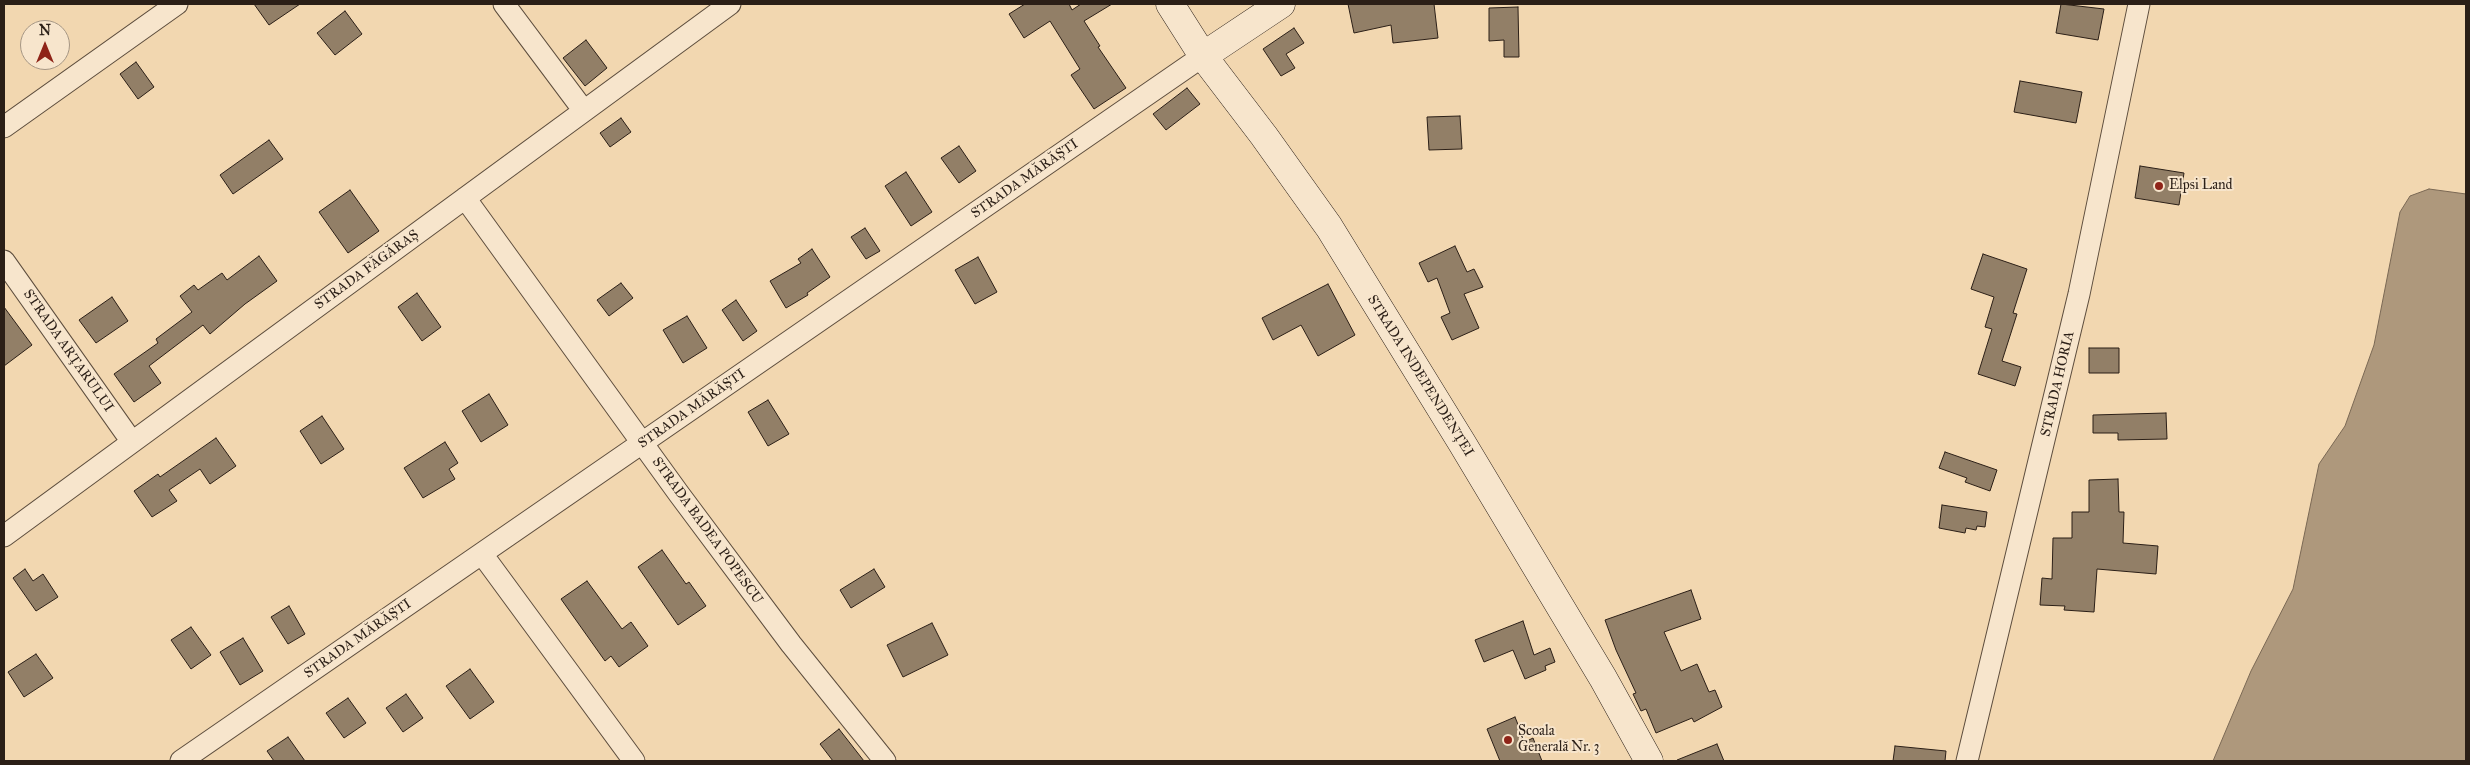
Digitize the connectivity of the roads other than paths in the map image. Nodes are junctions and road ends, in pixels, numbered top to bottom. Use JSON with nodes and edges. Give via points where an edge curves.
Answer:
{"nodes":[{"id":1,"x":177,"y":4,"type":"edge"},
{"id":2,"x":504,"y":4,"type":"edge"},
{"id":3,"x":730,"y":4,"type":"edge"},
{"id":4,"x":1170,"y":4,"type":"edge"},
{"id":5,"x":1281,"y":4,"type":"edge"},
{"id":6,"x":2139,"y":4,"type":"edge"},
{"id":7,"x":1202,"y":56,"type":"junction"},
{"id":8,"x":584,"y":111,"type":"junction"},
{"id":9,"x":4,"y":127,"type":"edge"},
{"id":10,"x":465,"y":198,"type":"junction"},
{"id":11,"x":4,"y":261,"type":"edge"},
{"id":12,"x":132,"y":442,"type":"junction"},
{"id":13,"x":643,"y":443,"type":"junction"},
{"id":14,"x":4,"y":536,"type":"edge"},
{"id":15,"x":482,"y":554,"type":"junction"},
{"id":16,"x":181,"y":761,"type":"edge"},
{"id":17,"x":634,"y":761,"type":"edge"},
{"id":18,"x":885,"y":761,"type":"edge"},
{"id":19,"x":1649,"y":761,"type":"edge"},
{"id":20,"x":1967,"y":761,"type":"edge"}],
"edges":[{"from":1,"to":9,"type":"street"},
{"from":2,"to":8,"type":"street"},
{"from":3,"to":8,"type":"street","name":"STRADA FĂGĂRAȘ"},
{"from":4,"to":7,"type":"street","name":"STRADA INDEPENDENȚEI"},
{"from":5,"to":7,"type":"street"},
{"from":6,"to":20,"type":"street","name":"STRADA HORIA","via":[[2079,294]]},
{"from":7,"to":13,"type":"street","name":"STRADA MĂRĂȘTI"},
{"from":7,"to":19,"type":"street","name":"STRADA INDEPENDENȚEI","via":[[1329,227],[1478,469]]},
{"from":8,"to":10,"type":"street","name":"STRADA FĂGĂRAȘ"},
{"from":10,"to":12,"type":"street","name":"STRADA FĂGĂRAȘ"},
{"from":10,"to":13,"type":"street","name":"STRADA BADEA POPESCU"},
{"from":11,"to":12,"type":"street","name":"STRADA ARȚARULUI"},
{"from":12,"to":14,"type":"street","name":"STRADA FĂGĂRAȘ"},
{"from":13,"to":15,"type":"street","name":"STRADA MĂRĂȘTI"},
{"from":13,"to":18,"type":"street","name":"STRADA BADEA POPESCU","via":[[791,644]]},
{"from":15,"to":16,"type":"street","name":"STRADA MĂRĂȘTI"},
{"from":15,"to":17,"type":"street"}]}
